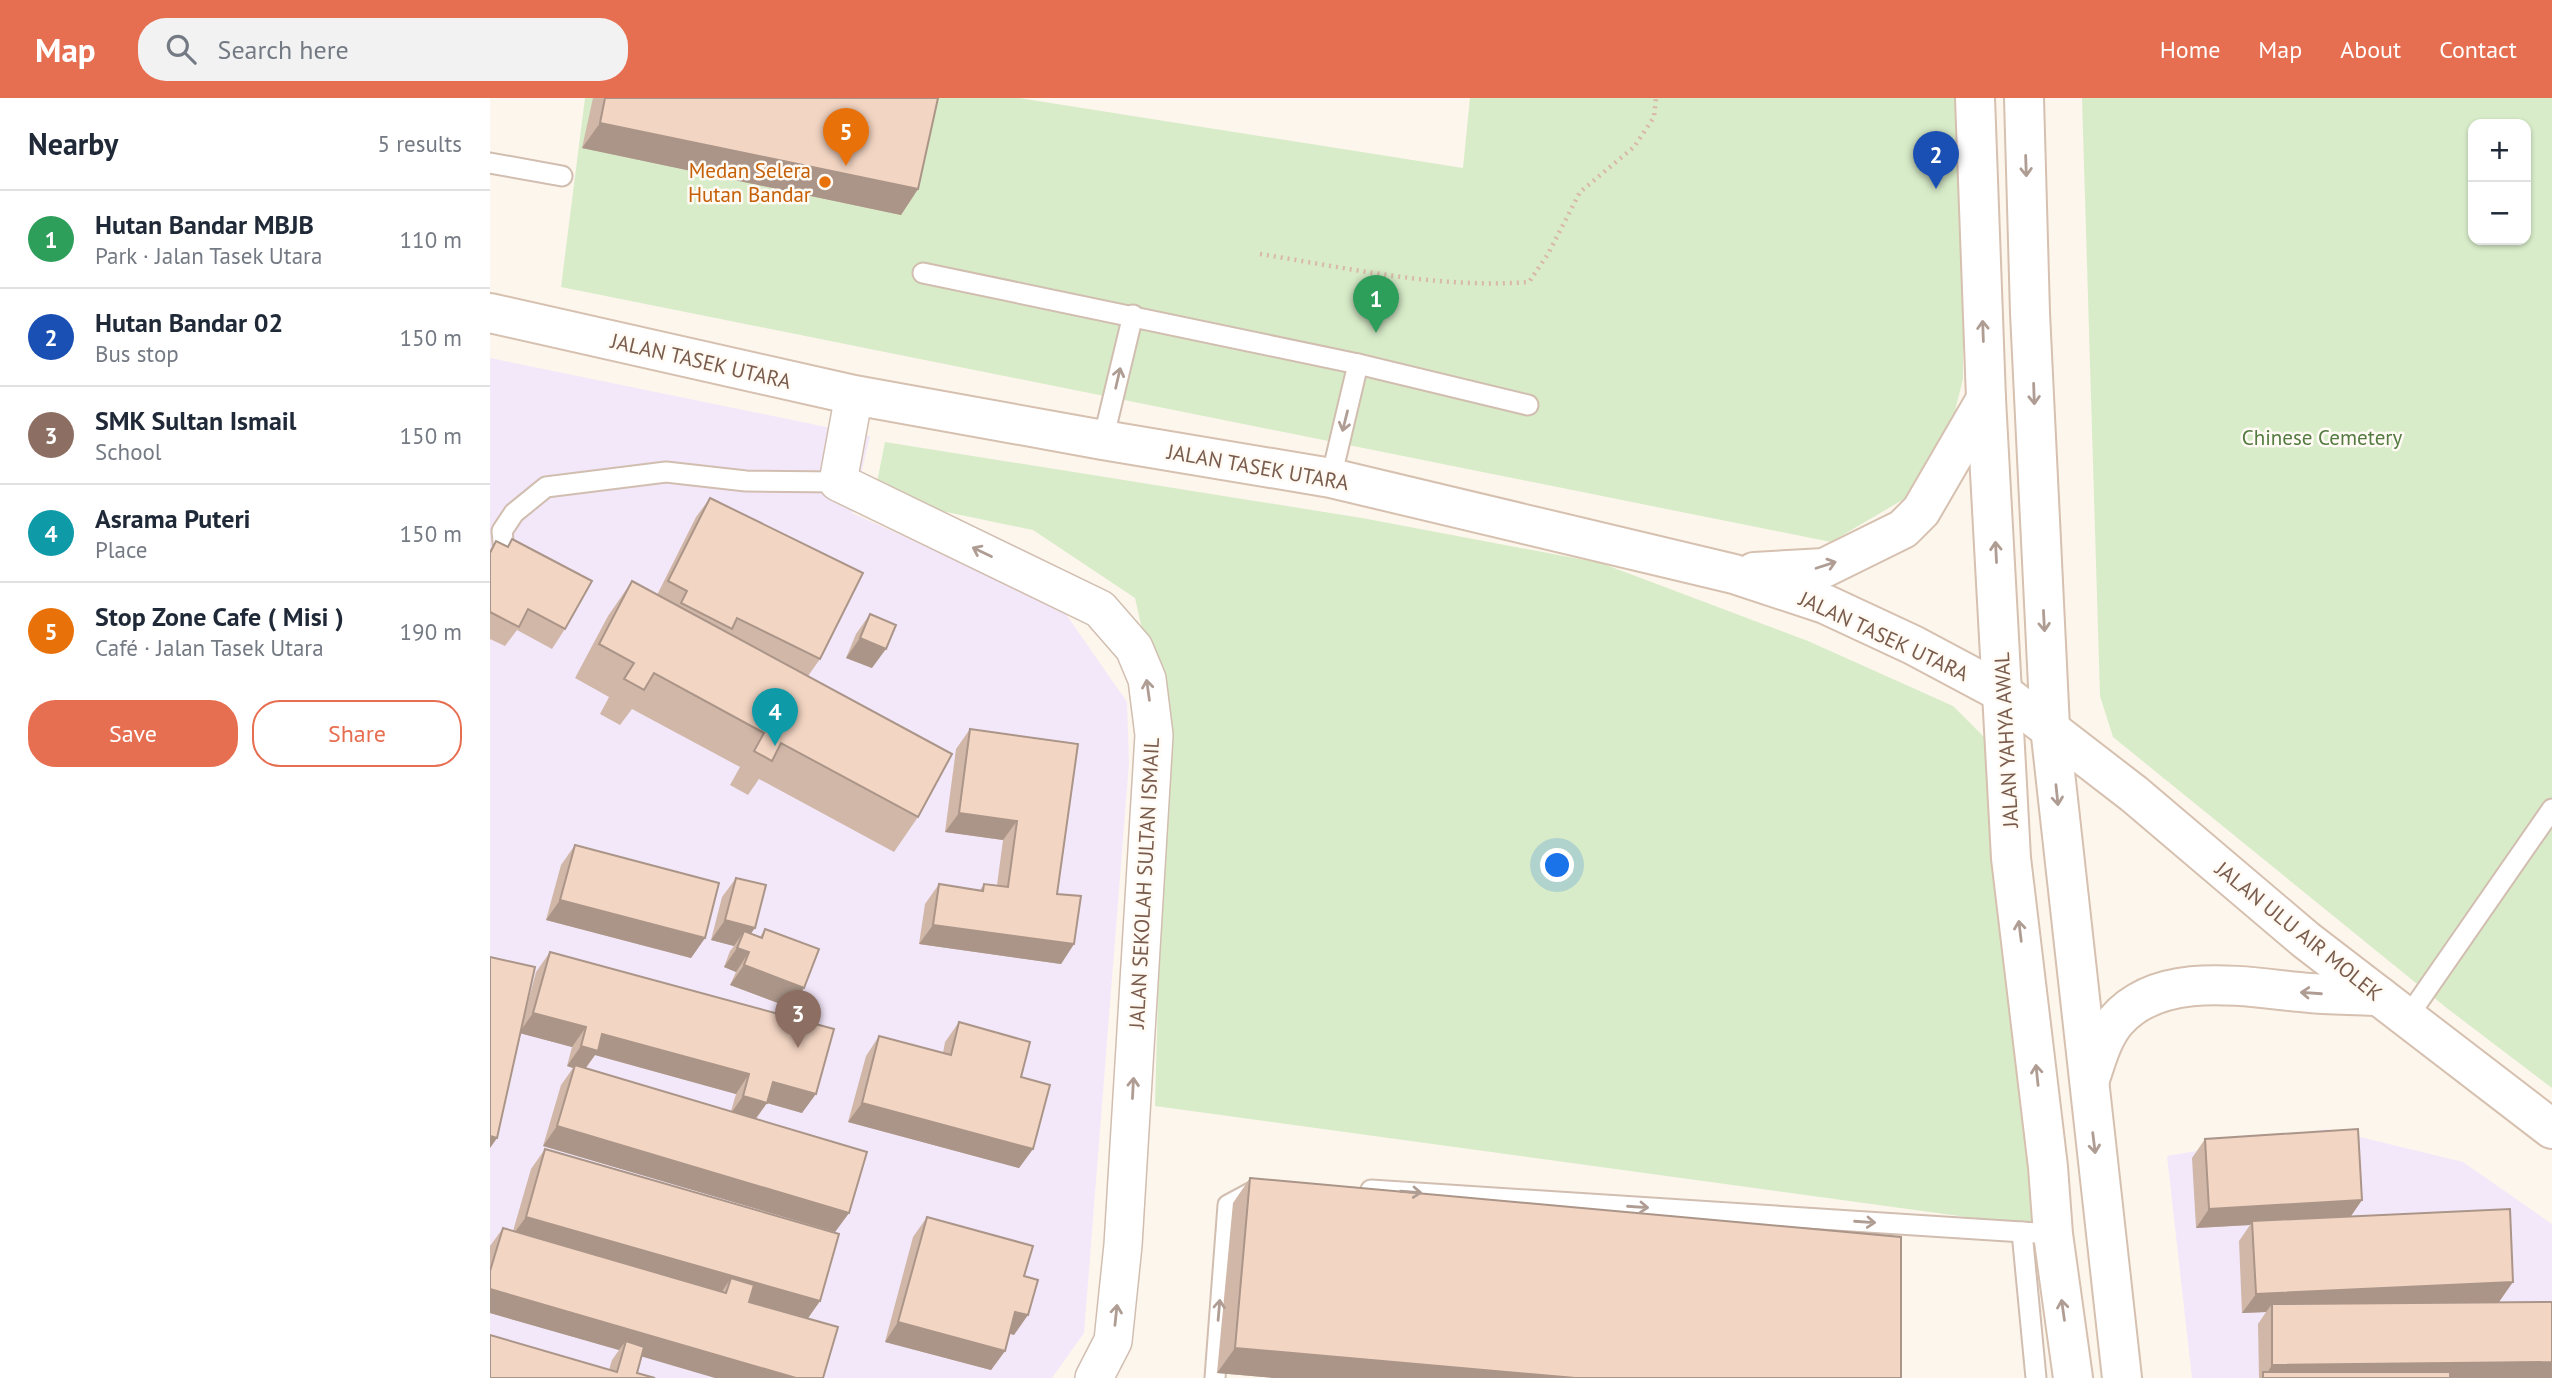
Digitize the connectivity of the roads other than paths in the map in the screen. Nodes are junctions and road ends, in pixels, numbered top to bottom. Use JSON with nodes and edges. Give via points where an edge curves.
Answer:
{"nodes":[{"id":1,"x":1975,"y":98,"type":"edge"},
{"id":2,"x":2024,"y":98,"type":"edge"},
{"id":3,"x":490,"y":163,"type":"edge"},
{"id":4,"x":562,"y":176,"type":"dead end"},
{"id":5,"x":923,"y":273,"type":"dead end"},
{"id":6,"x":490,"y":313,"type":"edge"},
{"id":7,"x":1133,"y":315,"type":"junction"},
{"id":8,"x":1358,"y":364,"type":"junction"},
{"id":9,"x":854,"y":395,"type":"junction"},
{"id":10,"x":1986,"y":399,"type":"junction"},
{"id":11,"x":1528,"y":405,"type":"dead end"},
{"id":12,"x":1103,"y":440,"type":"junction"},
{"id":13,"x":1331,"y":478,"type":"junction"},
{"id":14,"x":838,"y":482,"type":"junction"},
{"id":15,"x":504,"y":551,"type":"edge"},
{"id":16,"x":1734,"y":573,"type":"junction"},
{"id":17,"x":2003,"y":693,"type":"junction"},
{"id":18,"x":2050,"y":727,"type":"junction"},
{"id":19,"x":2552,"y":809,"type":"edge"},
{"id":20,"x":2393,"y":1007,"type":"junction"},
{"id":21,"x":2088,"y":1085,"type":"junction"},
{"id":22,"x":2552,"y":1129,"type":"edge"},
{"id":23,"x":1269,"y":1182,"type":"edge"},
{"id":24,"x":1349,"y":1188,"type":"edge"},
{"id":25,"x":2037,"y":1233,"type":"junction"},
{"id":26,"x":1094,"y":1378,"type":"edge"},
{"id":27,"x":1214,"y":1378,"type":"edge"},
{"id":28,"x":2036,"y":1378,"type":"edge"},
{"id":29,"x":2073,"y":1378,"type":"edge"},
{"id":30,"x":2122,"y":1378,"type":"edge"}],
"edges":[{"from":10,"to":1,"type":"main road","name":"JALAN YAHYA AWAL","one_way":true},
{"from":2,"to":18,"type":"main road","one_way":true},
{"from":3,"to":4,"type":"lane"},
{"from":5,"to":7,"type":"lane"},
{"from":6,"to":9,"type":"main road","name":"JALAN TASEK UTARA"},
{"from":7,"to":8,"type":"lane"},
{"from":12,"to":7,"type":"lane","one_way":true},
{"from":8,"to":11,"type":"lane"},
{"from":8,"to":13,"type":"lane","one_way":true},
{"from":9,"to":12,"type":"main road","name":"JALAN TASEK UTARA"},
{"from":9,"to":14,"type":"street"},
{"from":16,"to":10,"type":"main road","one_way":true,"via":[[1824,568],[1903,529],[1921,511]]},
{"from":17,"to":10,"type":"main road","name":"JALAN YAHYA AWAL","one_way":true},
{"from":12,"to":13,"type":"main road","name":"JALAN TASEK UTARA"},
{"from":13,"to":16,"type":"main road","name":"JALAN TASEK UTARA"},
{"from":14,"to":15,"type":"lane","via":[[746,481],[666,471],[546,487],[514,513],[502,531]]},
{"from":26,"to":14,"type":"street","name":"JALAN SEKOLAH SULTAN ISMAIL","one_way":true,"via":[[1113,1341],[1123,1245],[1154,735],[1147,679],[1134,648],[1100,609]]},
{"from":16,"to":17,"type":"main road","name":"JALAN TASEK UTARA","via":[[1825,604]]},
{"from":17,"to":18,"type":"main road","name":"JALAN TASEK UTARA"},
{"from":25,"to":17,"type":"main road","name":"JALAN YAHYA AWAL","one_way":true,"via":[[2048,1167],[2011,858]]},
{"from":18,"to":20,"type":"main road","name":"JALAN ULU AIR MOLEK"},
{"from":18,"to":21,"type":"main road","one_way":true},
{"from":19,"to":20,"type":"lane"},
{"from":20,"to":21,"type":"main road","one_way":true,"via":[[2202,984],[2171,991],[2138,1002],[2117,1020],[2105,1037]]},
{"from":20,"to":22,"type":"main road","name":"JALAN ULU AIR MOLEK"},
{"from":21,"to":30,"type":"main road","one_way":true},
{"from":27,"to":23,"type":"lane","one_way":true,"via":[[1228,1205]]},
{"from":24,"to":25,"type":"lane","one_way":true},
{"from":25,"to":28,"type":"lane"},
{"from":29,"to":25,"type":"main road","name":"JALAN YAHYA AWAL","one_way":true}]}
